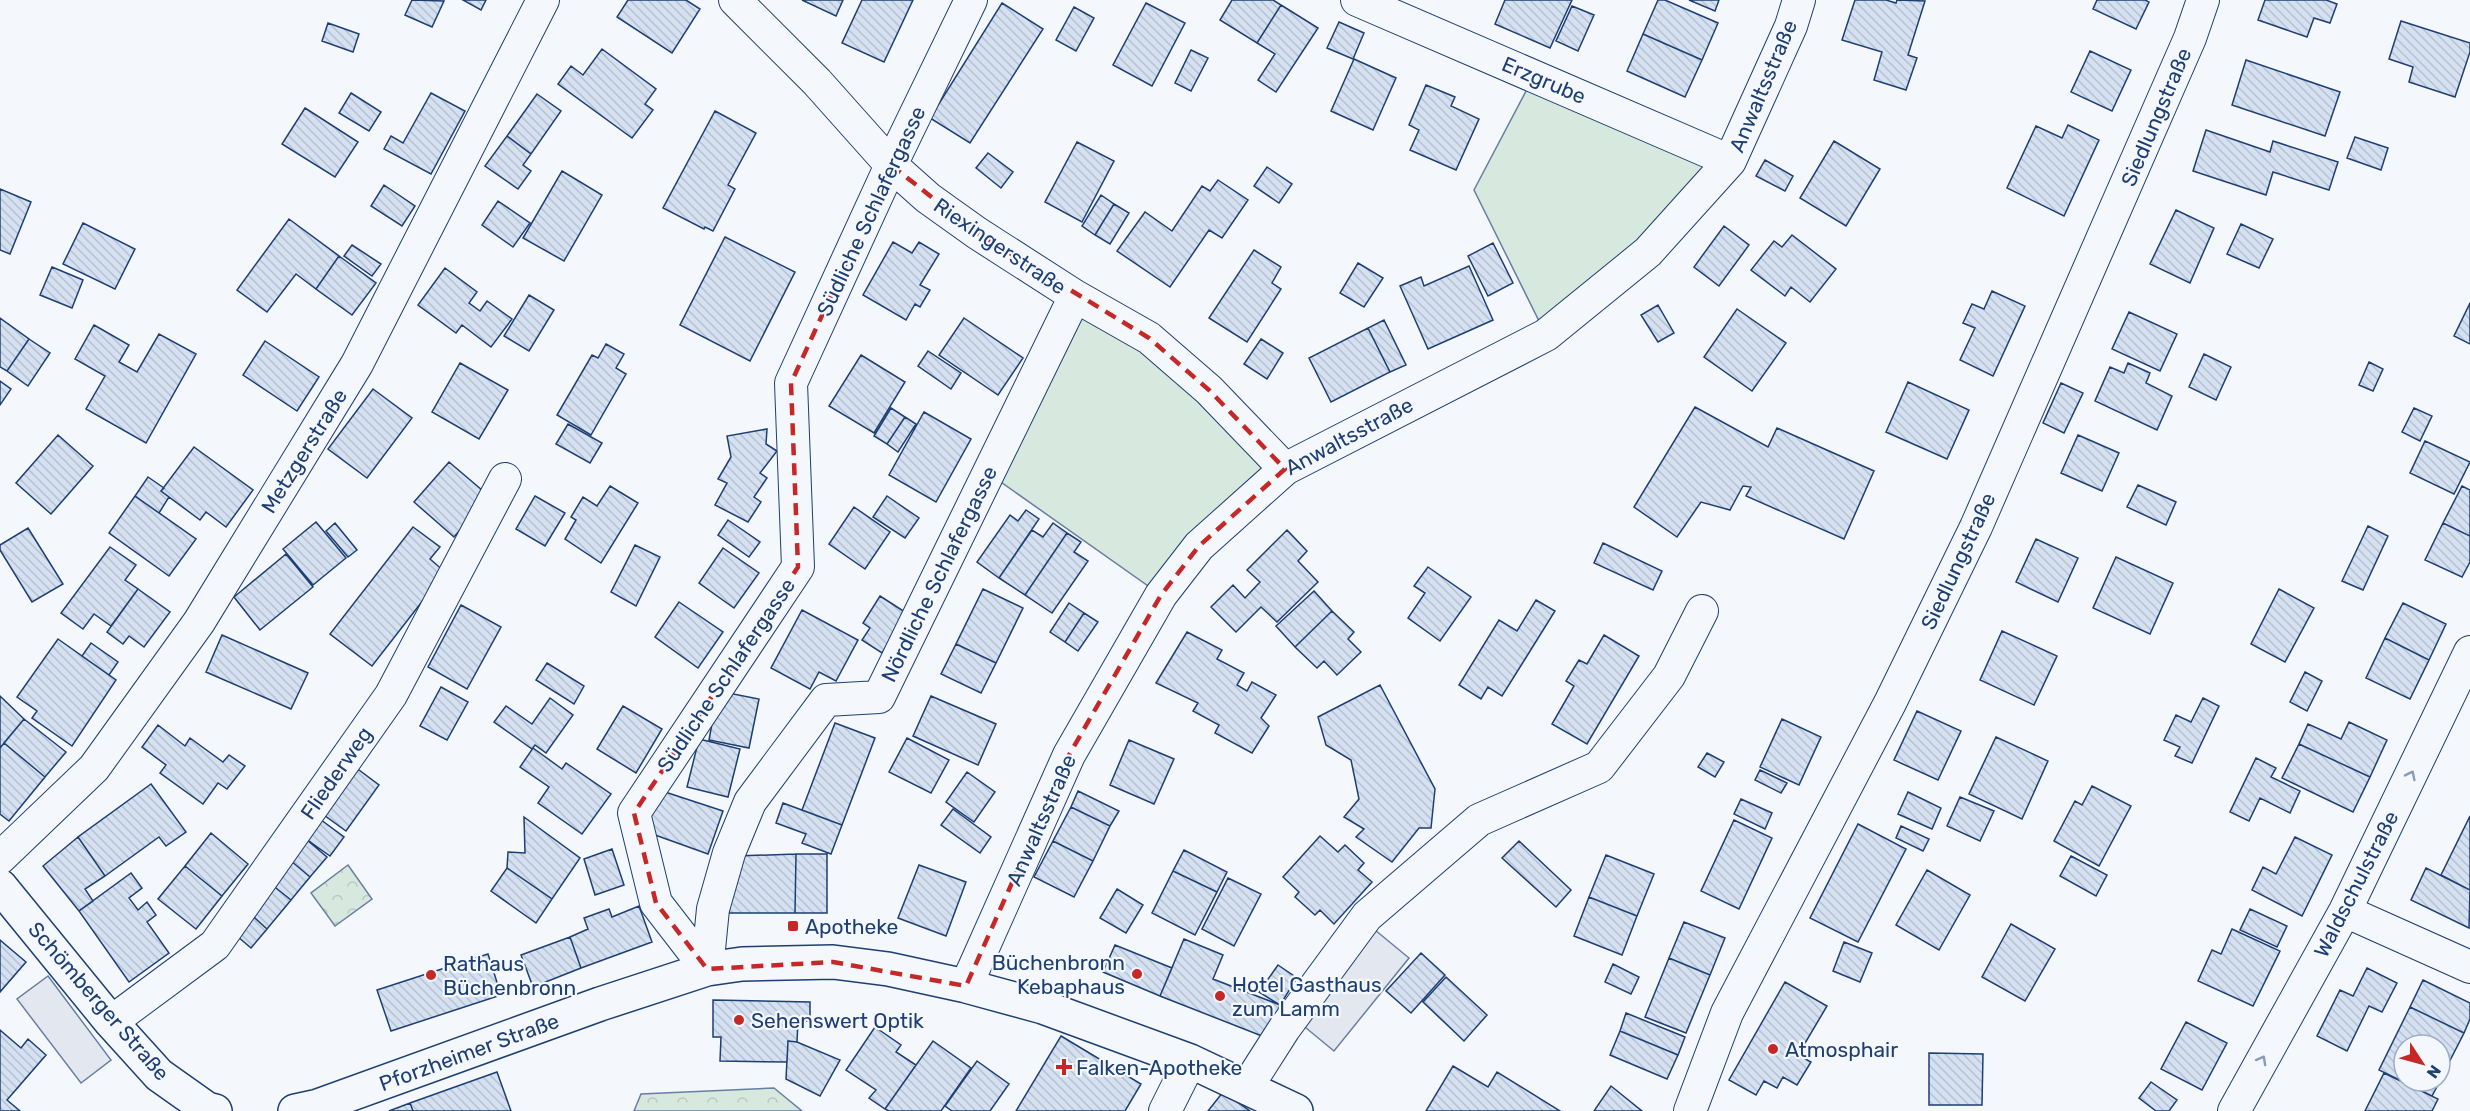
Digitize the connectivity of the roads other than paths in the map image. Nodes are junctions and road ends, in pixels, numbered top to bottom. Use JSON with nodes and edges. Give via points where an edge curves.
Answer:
{"nodes":[{"id":1,"x":543,"y":0,"type":"edge"},
{"id":2,"x":735,"y":0,"type":"edge"},
{"id":3,"x":971,"y":0,"type":"edge"},
{"id":4,"x":1357,"y":0,"type":"edge"},
{"id":5,"x":1799,"y":0,"type":"edge"},
{"id":6,"x":2203,"y":0,"type":"edge"},
{"id":7,"x":1730,"y":160,"type":"junction"},
{"id":8,"x":891,"y":165,"type":"junction"},
{"id":9,"x":1075,"y":296,"type":"junction"},
{"id":10,"x":1285,"y":468,"type":"junction"},
{"id":11,"x":505,"y":479,"type":"dead end"},
{"id":12,"x":1702,"y":611,"type":"dead end"},
{"id":13,"x":2470,"y":652,"type":"edge"},
{"id":14,"x":0,"y":858,"type":"edge"},
{"id":15,"x":0,"y":886,"type":"edge"},
{"id":16,"x":2345,"y":911,"type":"junction"},
{"id":17,"x":2470,"y":967,"type":"edge"},
{"id":18,"x":707,"y":969,"type":"junction"},
{"id":19,"x":966,"y":986,"type":"junction"},
{"id":20,"x":111,"y":1022,"type":"junction"},
{"id":21,"x":1190,"y":1061,"type":"junction"},
{"id":22,"x":1247,"y":1087,"type":"junction"},
{"id":23,"x":210,"y":1110,"type":"edge"},
{"id":24,"x":295,"y":1111,"type":"edge"},
{"id":25,"x":1165,"y":1111,"type":"edge"},
{"id":26,"x":1296,"y":1111,"type":"edge"},
{"id":27,"x":1690,"y":1111,"type":"edge"},
{"id":28,"x":2234,"y":1111,"type":"edge"}],
"edges":[{"from":1,"to":14,"type":"street","name":"Metzgerstraße","via":[[357,364],[199,622],[94,768]]},
{"from":2,"to":8,"type":"street","name":"Riexingerstraße","via":[[817,82]]},
{"from":3,"to":8,"type":"street","name":"Südliche Schlafergasse"},
{"from":4,"to":7,"type":"street","name":"Erzgrube"},
{"from":5,"to":7,"type":"street","name":"Anwaltsstraße"},
{"from":6,"to":27,"type":"street","name":"Siedlungstraße","via":[[2181,59],[1976,527],[1890,703],[1727,1013]]},
{"from":7,"to":10,"type":"street","name":"Anwaltsstraße","via":[[1648,252],[1545,335]]},
{"from":8,"to":9,"type":"street","name":"Riexingerstraße","via":[[928,198]]},
{"from":8,"to":18,"type":"street","name":"Südliche Schlafergasse","via":[[791,383],[798,567],[634,813],[656,903]]},
{"from":9,"to":10,"type":"street","name":"Riexingerstraße","via":[[1149,338],[1209,390]]},
{"from":9,"to":18,"type":"street","name":"Nördliche Schlafergasse","via":[[879,697],[826,700],[750,802],[729,853],[713,909]]},
{"from":10,"to":19,"type":"street","name":"Anwaltsstraße","via":[[1199,546],[1161,595],[1069,755]]},
{"from":11,"to":20,"type":"street","name":"Fliederweg","via":[[391,694],[215,945]]},
{"from":12,"to":22,"type":"street","via":[[1669,676],[1599,767],[1479,820],[1367,916],[1284,1029]]},
{"from":16,"to":13,"type":"street","name":"Waldschulstraße","one_way":true},
{"from":15,"to":20,"type":"main road","name":"Schömberger Straße"},
{"from":16,"to":17,"type":"street"},
{"from":28,"to":16,"type":"street","name":"Waldschulstraße","one_way":true},
{"from":18,"to":19,"type":"main road","name":"Pforzheimer Straße","via":[[742,964],[833,962]]},
{"from":18,"to":24,"type":"main road","name":"Pforzheimer Straße"},
{"from":19,"to":21,"type":"main road","name":"Pforzheimer Straße","via":[[1043,1007]]},
{"from":20,"to":23,"type":"main road","name":"Schömberger Straße","via":[[159,1075]]},
{"from":21,"to":22,"type":"main road","name":"Pforzheimer Straße"},
{"from":21,"to":25,"type":"street"},
{"from":22,"to":26,"type":"main road","name":"Pforzheimer Straße"}]}
